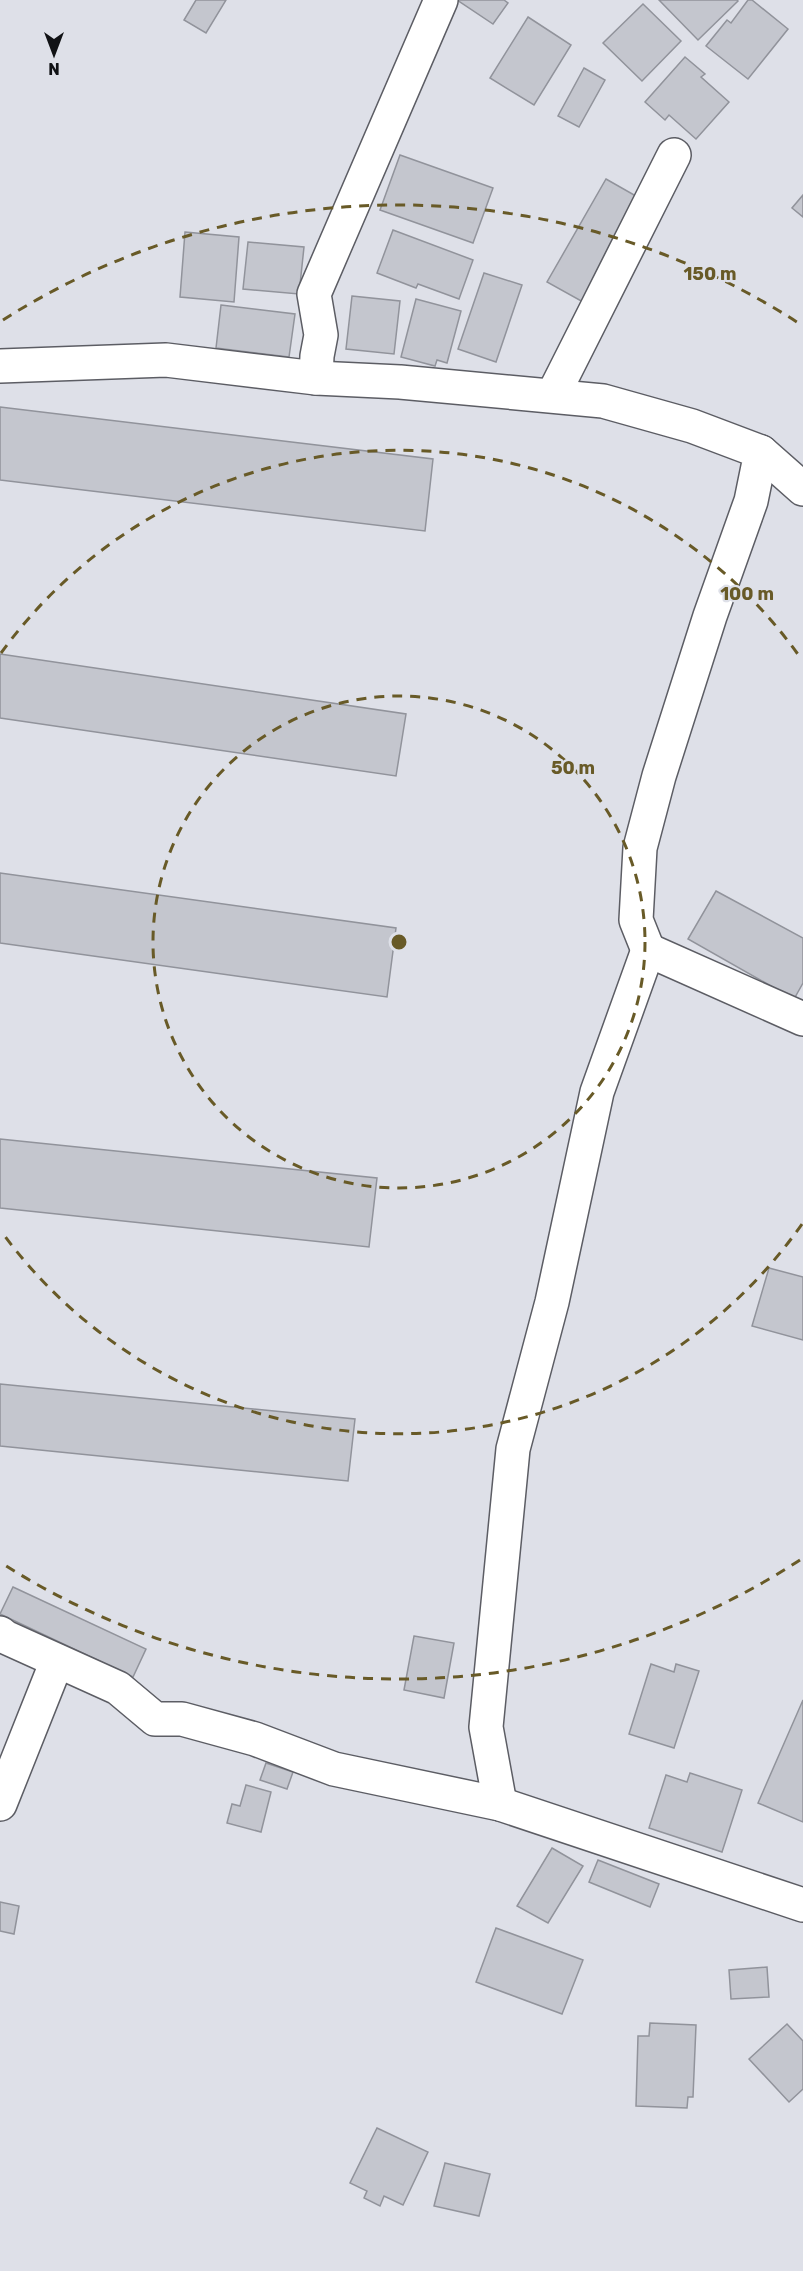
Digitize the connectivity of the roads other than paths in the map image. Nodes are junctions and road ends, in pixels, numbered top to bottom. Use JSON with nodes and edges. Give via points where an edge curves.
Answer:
{"nodes":[{"id":1,"x":441,"y":0,"type":"edge"},
{"id":2,"x":674,"y":156,"type":"dead end"},
{"id":3,"x":0,"y":366,"type":"edge"},
{"id":4,"x":316,"y":378,"type":"junction"},
{"id":5,"x":553,"y":395,"type":"junction"},
{"id":6,"x":760,"y":452,"type":"junction"},
{"id":7,"x":803,"y":489,"type":"edge"},
{"id":8,"x":648,"y":950,"type":"junction"},
{"id":9,"x":803,"y":1018,"type":"edge"},
{"id":10,"x":0,"y":1633,"type":"edge"},
{"id":11,"x":57,"y":1661,"type":"junction"},
{"id":12,"x":0,"y":1804,"type":"edge"},
{"id":13,"x":500,"y":1804,"type":"junction"},
{"id":14,"x":803,"y":1905,"type":"edge"}],
"edges":[{"from":1,"to":4,"type":"street","via":[[314,294],[321,335]]},
{"from":2,"to":5,"type":"street"},
{"from":3,"to":4,"type":"street","via":[[166,360]]},
{"from":4,"to":5,"type":"street"},
{"from":5,"to":6,"type":"street","via":[[603,401],[692,426]]},
{"from":6,"to":7,"type":"street"},
{"from":6,"to":8,"type":"street","via":[[751,501],[658,776],[639,848],[636,920]]},
{"from":8,"to":9,"type":"street"},
{"from":8,"to":13,"type":"street","via":[[597,1092],[552,1302],[513,1449],[486,1727]]},
{"from":10,"to":11,"type":"street"},
{"from":11,"to":12,"type":"street"},
{"from":11,"to":13,"type":"street","via":[[118,1688],[155,1719],[182,1719],[255,1739],[334,1768]]},
{"from":13,"to":14,"type":"street"}]}
